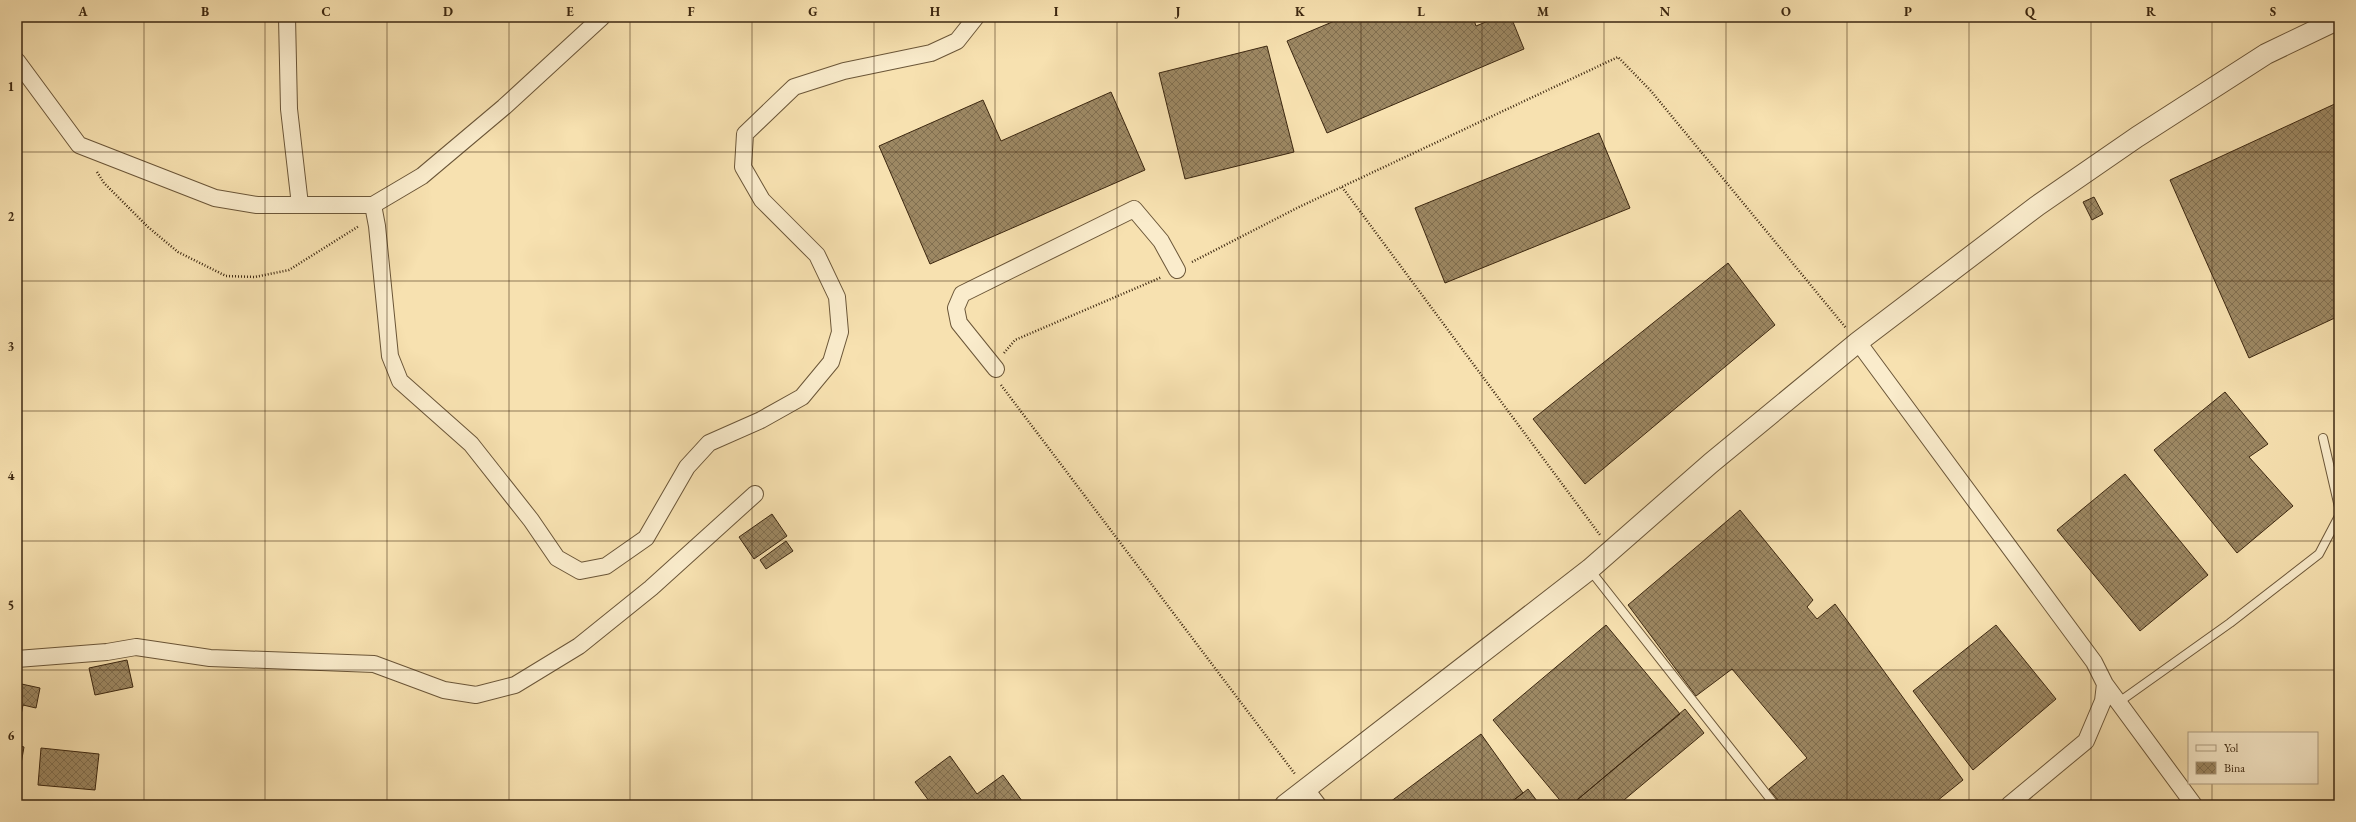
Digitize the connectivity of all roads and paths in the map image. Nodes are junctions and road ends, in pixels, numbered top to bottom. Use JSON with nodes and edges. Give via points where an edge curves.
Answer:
{"nodes":[{"id":1,"x":287,"y":17,"type":"edge"},
{"id":2,"x":602,"y":17,"type":"edge"},
{"id":3,"x":976,"y":17,"type":"edge"},
{"id":4,"x":2339,"y":19,"type":"edge"},
{"id":5,"x":17,"y":61,"type":"edge"},
{"id":6,"x":96,"y":170,"type":"dead end"},
{"id":7,"x":1342,"y":187,"type":"junction"},
{"id":8,"x":300,"y":205,"type":"junction"},
{"id":9,"x":373,"y":205,"type":"junction"},
{"id":10,"x":1177,"y":270,"type":"junction"},
{"id":11,"x":1858,"y":342,"type":"junction"},
{"id":12,"x":996,"y":369,"type":"junction"},
{"id":13,"x":2323,"y":438,"type":"dead end"},
{"id":14,"x":756,"y":494,"type":"dead end"},
{"id":15,"x":2339,"y":508,"type":"edge"},
{"id":16,"x":2339,"y":516,"type":"edge"},
{"id":17,"x":1611,"y":550,"type":"junction"},
{"id":18,"x":1590,"y":569,"type":"junction"},
{"id":19,"x":17,"y":659,"type":"edge"},
{"id":20,"x":2105,"y":684,"type":"junction"},
{"id":21,"x":2119,"y":702,"type":"junction"},
{"id":22,"x":1305,"y":788,"type":"junction"},
{"id":23,"x":1285,"y":805,"type":"edge"},
{"id":24,"x":1318,"y":805,"type":"edge"},
{"id":25,"x":1775,"y":805,"type":"edge"},
{"id":26,"x":2009,"y":805,"type":"edge"},
{"id":27,"x":2194,"y":805,"type":"edge"}],
"edges":[{"from":1,"to":8,"type":"street","via":[[289,109]]},
{"from":2,"to":9,"type":"street","via":[[504,107],[422,176]]},
{"from":3,"to":9,"type":"street","via":[[957,41],[931,54],[844,71],[794,87],[745,134],[743,167],[762,200],[817,255],[837,297],[840,332],[831,362],[802,397],[761,420],[709,443],[687,467],[646,538],[606,566],[580,571],[557,558],[472,444],[400,381],[390,356]]},
{"from":4,"to":11,"type":"street","via":[[2266,54],[2137,137],[2037,206]]},
{"from":5,"to":8,"type":"street","via":[[79,145],[215,198],[256,205]]},
{"from":6,"to":9,"type":"path","via":[[104,183],[148,227],[178,252],[226,276],[255,277],[289,270],[364,223]]},
{"from":7,"to":10,"type":"path"},
{"from":7,"to":11,"type":"path","via":[[1618,57],[1651,91]]},
{"from":7,"to":17,"type":"path"},
{"from":8,"to":9,"type":"street"},
{"from":10,"to":12,"type":"path","via":[[1015,340],[1002,355]]},
{"from":10,"to":12,"type":"street","via":[[1161,241],[1134,209],[962,294],[956,308],[959,323]]},
{"from":11,"to":17,"type":"street","via":[[1711,463]]},
{"from":11,"to":20,"type":"street","via":[[2094,662]]},
{"from":12,"to":22,"type":"path","via":[[1001,384]]},
{"from":13,"to":15,"type":"lane"},
{"from":14,"to":19,"type":"street","via":[[651,588],[579,646],[515,685],[476,695],[444,690],[374,664],[210,658],[136,646],[107,652]]},
{"from":16,"to":21,"type":"lane","via":[[2319,554],[2230,623]]},
{"from":17,"to":18,"type":"street"},
{"from":18,"to":22,"type":"street"},
{"from":18,"to":25,"type":"lane"},
{"from":20,"to":21,"type":"street"},
{"from":20,"to":26,"type":"street","via":[[2103,701],[2086,741]]},
{"from":21,"to":27,"type":"street"},
{"from":22,"to":23,"type":"street"},
{"from":22,"to":24,"type":"street"}]}
